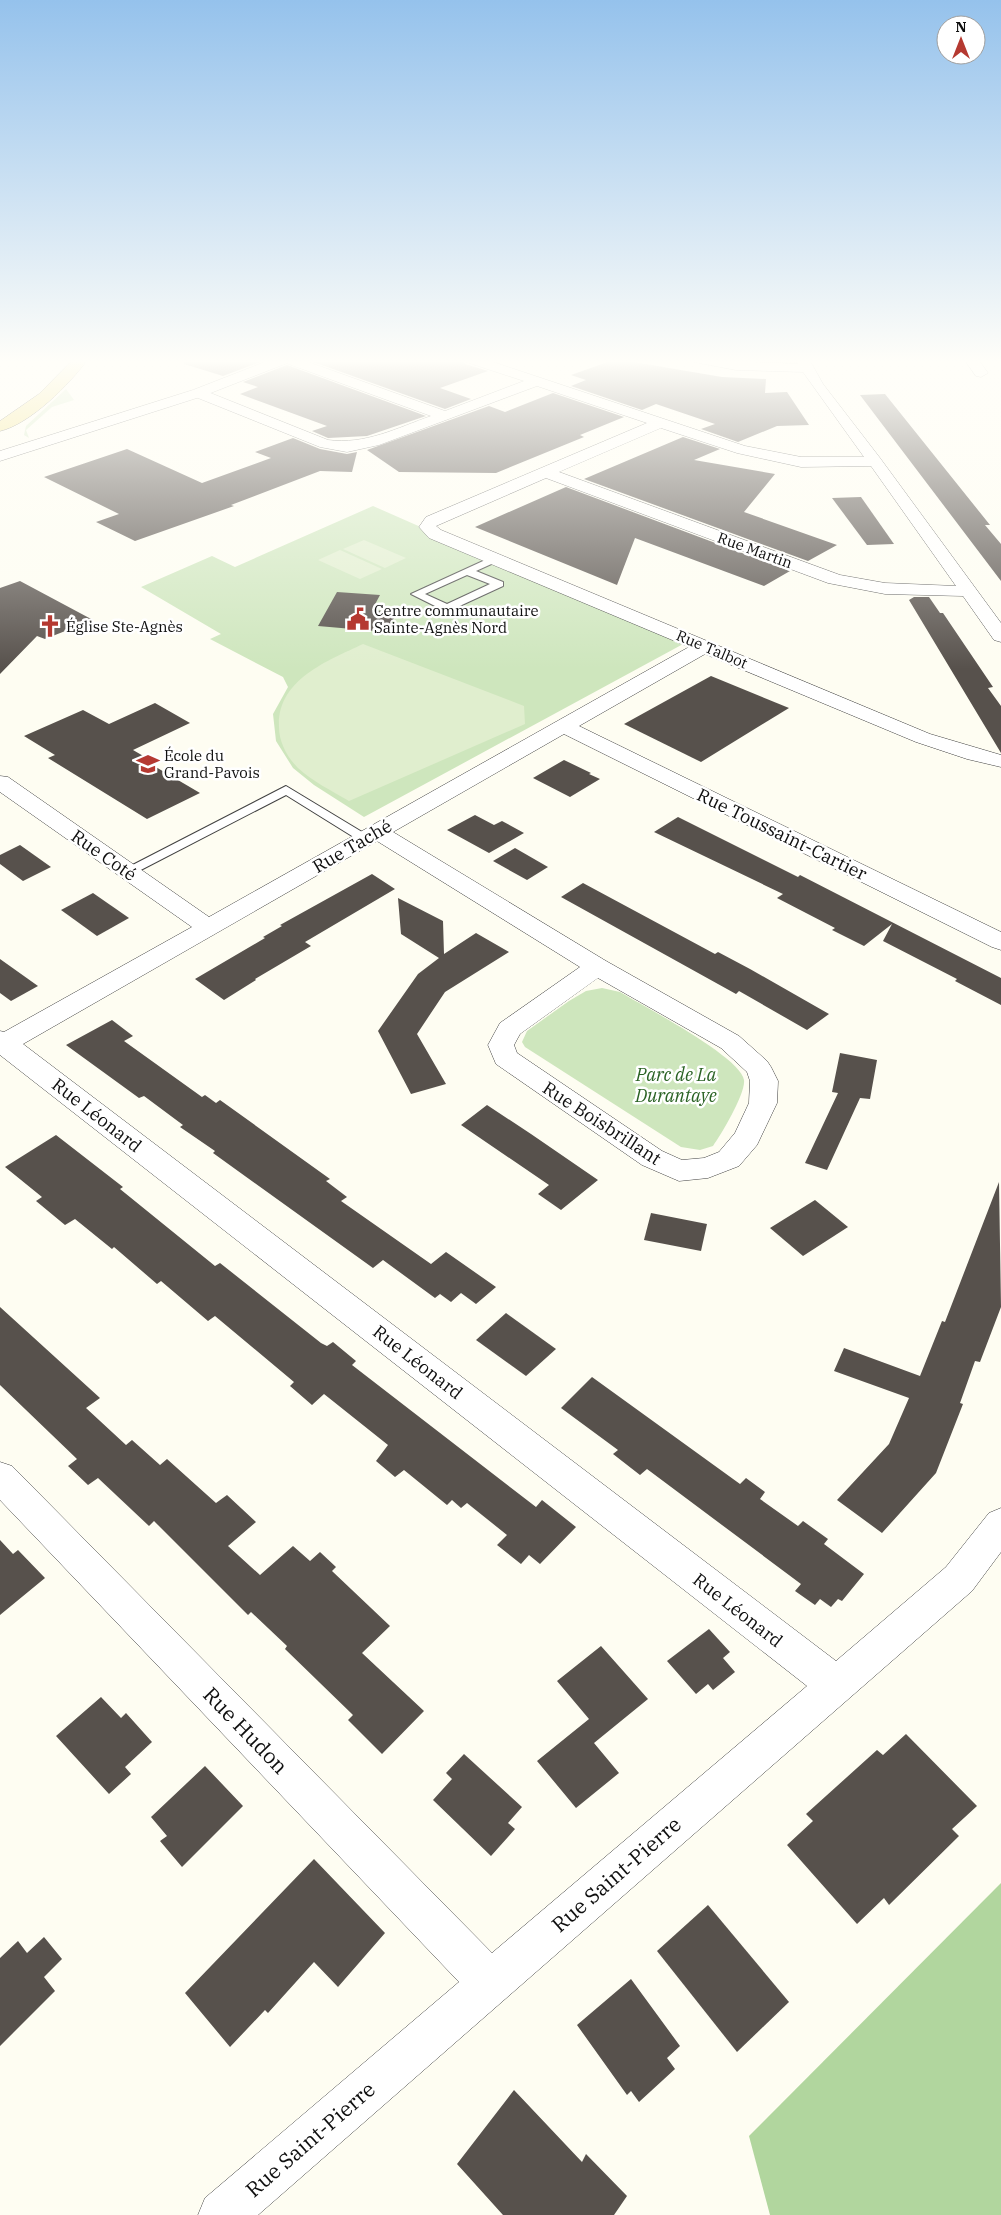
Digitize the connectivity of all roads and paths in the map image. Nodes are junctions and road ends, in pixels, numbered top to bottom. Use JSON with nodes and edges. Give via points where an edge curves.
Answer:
{"nodes":[{"id":1,"x":572,"y":462,"type":"edge"},
{"id":2,"x":808,"y":462,"type":"edge"},
{"id":3,"x":850,"y":462,"type":"edge"},
{"id":4,"x":876,"y":462,"type":"edge"},
{"id":5,"x":548,"y":473,"type":"junction"},
{"id":6,"x":494,"y":559,"type":"junction"},
{"id":7,"x":467,"y":571,"type":"junction"},
{"id":8,"x":969,"y":591,"type":"junction"},
{"id":9,"x":1001,"y":636,"type":"edge"},
{"id":10,"x":704,"y":646,"type":"junction"},
{"id":11,"x":563,"y":726,"type":"junction"},
{"id":12,"x":1001,"y":761,"type":"edge"},
{"id":13,"x":0,"y":782,"type":"edge"},
{"id":14,"x":371,"y":835,"type":"junction"},
{"id":15,"x":128,"y":871,"type":"junction"},
{"id":16,"x":208,"y":927,"type":"junction"},
{"id":17,"x":1001,"y":942,"type":"edge"},
{"id":18,"x":597,"y":967,"type":"junction"},
{"id":19,"x":1,"y":1043,"type":"edge"},
{"id":20,"x":0,"y":1477,"type":"edge"},
{"id":21,"x":1001,"y":1524,"type":"edge"},
{"id":22,"x":836,"y":1684,"type":"junction"},
{"id":23,"x":491,"y":1983,"type":"junction"},
{"id":24,"x":222,"y":2215,"type":"edge"}],
"edges":[{"from":1,"to":5,"type":"street"},
{"from":2,"to":3,"type":"street"},
{"from":4,"to":8,"type":"street"},
{"from":5,"to":6,"type":"street","name":"Rue Talbot","via":[[432,521],[427,527],[435,534]]},
{"from":5,"to":8,"type":"street","name":"Rue Martin","via":[[834,579],[898,592]]},
{"from":6,"to":7,"type":"lane"},
{"from":6,"to":10,"type":"street","name":"Rue Talbot"},
{"from":7,"to":7,"type":"lane","via":[[458,575],[416,594],[447,608],[499,584]]},
{"from":8,"to":9,"type":"street"},
{"from":10,"to":11,"type":"street","name":"Rue Taché"},
{"from":10,"to":12,"type":"street","name":"Rue Talbot","via":[[923,738]]},
{"from":11,"to":14,"type":"street","name":"Rue Taché"},
{"from":11,"to":17,"type":"street","name":"Rue Toussaint-Cartier"},
{"from":13,"to":15,"type":"street","name":"Rue Coté"},
{"from":14,"to":15,"type":"lane","via":[[286,790]]},
{"from":14,"to":16,"type":"street","name":"Rue Taché"},
{"from":14,"to":18,"type":"street","name":"Rue Boisbrillant"},
{"from":15,"to":16,"type":"street","name":"Rue Coté"},
{"from":16,"to":19,"type":"street","name":"Rue Taché"},
{"from":18,"to":18,"type":"street","name":"Rue Boisbrillant","via":[[509,1030],[501,1045],[505,1058],[652,1158],[679,1170],[708,1168],[729,1159],[747,1138],[763,1103],[764,1081],[758,1067],[730,1042]]},
{"from":19,"to":22,"type":"street","name":"Rue Léonard"},
{"from":20,"to":23,"type":"street","name":"Rue Hudon"},
{"from":21,"to":22,"type":"street","name":"Rue Saint-Pierre","via":[[959,1579]]},
{"from":22,"to":23,"type":"street","name":"Rue Saint-Pierre"},
{"from":23,"to":24,"type":"street","name":"Rue Saint-Pierre"}]}
